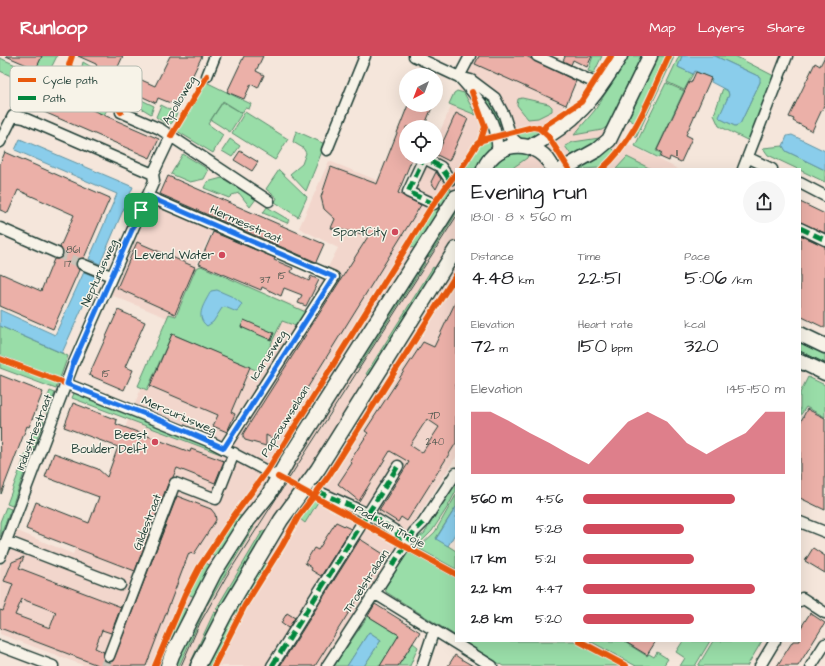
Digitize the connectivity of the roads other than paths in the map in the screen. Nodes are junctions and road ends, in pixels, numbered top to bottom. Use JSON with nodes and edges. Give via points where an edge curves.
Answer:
{"nodes":[{"id":1,"x":216,"y":56,"type":"edge"},
{"id":2,"x":365,"y":56,"type":"edge"},
{"id":3,"x":414,"y":56,"type":"edge"},
{"id":4,"x":470,"y":56,"type":"edge"},
{"id":5,"x":537,"y":56,"type":"edge"},
{"id":6,"x":620,"y":56,"type":"edge"},
{"id":7,"x":650,"y":56,"type":"edge"},
{"id":8,"x":787,"y":56,"type":"edge"},
{"id":9,"x":207,"y":76,"type":"dead end"},
{"id":10,"x":459,"y":77,"type":"junction"},
{"id":11,"x":602,"y":86,"type":"junction"},
{"id":12,"x":120,"y":112,"type":"dead end"},
{"id":13,"x":171,"y":136,"type":"junction"},
{"id":14,"x":0,"y":142,"type":"edge"},
{"id":15,"x":525,"y":146,"type":"junction"},
{"id":16,"x":327,"y":150,"type":"dead end"},
{"id":17,"x":497,"y":152,"type":"junction"},
{"id":18,"x":749,"y":158,"type":"junction"},
{"id":19,"x":485,"y":168,"type":"edge"},
{"id":20,"x":552,"y":168,"type":"edge"},
{"id":21,"x":565,"y":168,"type":"edge"},
{"id":22,"x":744,"y":168,"type":"edge"},
{"id":23,"x":770,"y":168,"type":"edge"},
{"id":24,"x":153,"y":174,"type":"junction"},
{"id":25,"x":450,"y":180,"type":"dead end"},
{"id":26,"x":801,"y":184,"type":"edge"},
{"id":27,"x":147,"y":196,"type":"junction"},
{"id":28,"x":825,"y":196,"type":"edge"},
{"id":29,"x":455,"y":198,"type":"edge"},
{"id":30,"x":269,"y":201,"type":"dead end"},
{"id":31,"x":434,"y":204,"type":"dead end"},
{"id":32,"x":0,"y":228,"type":"edge"},
{"id":33,"x":801,"y":228,"type":"edge"},
{"id":34,"x":825,"y":240,"type":"edge"},
{"id":35,"x":455,"y":251,"type":"edge"},
{"id":36,"x":57,"y":253,"type":"tunnel mouth"},
{"id":37,"x":82,"y":264,"type":"tunnel mouth"},
{"id":38,"x":112,"y":276,"type":"junction"},
{"id":39,"x":334,"y":277,"type":"joint"},
{"id":40,"x":801,"y":334,"type":"edge"},
{"id":41,"x":825,"y":346,"type":"edge"},
{"id":42,"x":801,"y":361,"type":"edge"},
{"id":43,"x":825,"y":373,"type":"edge"},
{"id":44,"x":67,"y":384,"type":"junction"},
{"id":45,"x":224,"y":448,"type":"junction"},
{"id":46,"x":234,"y":453,"type":"junction"},
{"id":47,"x":398,"y":466,"type":"dead end"},
{"id":48,"x":455,"y":475,"type":"edge"},
{"id":49,"x":278,"y":477,"type":"junction"},
{"id":50,"x":317,"y":491,"type":"dead end"},
{"id":51,"x":368,"y":514,"type":"junction"},
{"id":52,"x":801,"y":522,"type":"edge"},
{"id":53,"x":825,"y":532,"type":"edge"},
{"id":54,"x":6,"y":541,"type":"junction"},
{"id":55,"x":405,"y":546,"type":"junction"},
{"id":56,"x":0,"y":557,"type":"edge"},
{"id":57,"x":120,"y":585,"type":"dead end"},
{"id":58,"x":374,"y":593,"type":"junction"},
{"id":59,"x":801,"y":600,"type":"edge"},
{"id":60,"x":825,"y":612,"type":"edge"},
{"id":61,"x":434,"y":630,"type":"junction"},
{"id":62,"x":774,"y":642,"type":"edge"},
{"id":63,"x":825,"y":644,"type":"edge"},
{"id":64,"x":0,"y":646,"type":"edge"},
{"id":65,"x":109,"y":656,"type":"tunnel mouth"},
{"id":66,"x":53,"y":666,"type":"edge"},
{"id":67,"x":168,"y":666,"type":"edge"},
{"id":68,"x":198,"y":666,"type":"edge"},
{"id":69,"x":272,"y":666,"type":"edge"},
{"id":70,"x":327,"y":666,"type":"edge"},
{"id":71,"x":422,"y":666,"type":"edge"},
{"id":72,"x":492,"y":666,"type":"edge"},
{"id":73,"x":760,"y":666,"type":"edge"},
{"id":74,"x":811,"y":666,"type":"edge"}],
"edges":[{"from":1,"to":9,"type":"street","name":"Apolloweg"},
{"from":2,"to":16,"type":"street"},
{"from":3,"to":10,"type":"street"},
{"from":4,"to":10,"type":"street"},
{"from":5,"to":11,"type":"street"},
{"from":6,"to":11,"type":"street"},
{"from":7,"to":21,"type":"street","via":[[609,140],[597,150]]},
{"from":8,"to":18,"type":"street"},
{"from":10,"to":15,"type":"street","via":[[471,80],[496,98],[511,136]]},
{"from":10,"to":17,"type":"street","via":[[483,104],[496,136]]},
{"from":11,"to":15,"type":"street","via":[[581,112],[567,124]]},
{"from":12,"to":13,"type":"street"},
{"from":13,"to":24,"type":"street","name":"Apolloweg"},
{"from":13,"to":30,"type":"street"},
{"from":14,"to":24,"type":"street","via":[[13,116],[24,118]]},
{"from":15,"to":17,"type":"street","via":[[508,147]]},
{"from":15,"to":20,"type":"street","via":[[543,154]]},
{"from":17,"to":19,"type":"street"},
{"from":18,"to":22,"type":"street"},
{"from":18,"to":23,"type":"street"},
{"from":24,"to":27,"type":"street","name":"Neptunusweg","via":[[154,181]]},
{"from":25,"to":31,"type":"street","via":[[441,167],[424,158],[408,192]]},
{"from":26,"to":28,"type":"street"},
{"from":27,"to":38,"type":"street","name":"Neptunusweg"},
{"from":27,"to":39,"type":"street","name":"Hermesstraat"},
{"from":29,"to":49,"type":"street","name":"Papsouwselaan"},
{"from":32,"to":36,"type":"street"},
{"from":33,"to":34,"type":"street"},
{"from":35,"to":68,"type":"street","via":[[318,469],[281,520],[225,614]]},
{"from":37,"to":38,"type":"street"},
{"from":38,"to":44,"type":"street","name":"Neptunusweg"},
{"from":39,"to":45,"type":"street","name":"Icarusweg"},
{"from":40,"to":41,"type":"street"},
{"from":42,"to":43,"type":"street"},
{"from":44,"to":45,"type":"street","name":"Mercuriusweg"},
{"from":44,"to":54,"type":"street","name":"Industriestraat"},
{"from":45,"to":46,"type":"street","name":"Mercuriusweg"},
{"from":46,"to":49,"type":"street","name":"Mercuriusweg"},
{"from":46,"to":65,"type":"street","name":"Gildestraat","via":[[216,499],[175,483]]},
{"from":47,"to":51,"type":"street"},
{"from":48,"to":55,"type":"street","name":"Troelstralaan","via":[[423,524]]},
{"from":49,"to":67,"type":"street","name":"Papsouwselaan","via":[[214,573]]},
{"from":50,"to":51,"type":"street"},
{"from":51,"to":55,"type":"street","via":[[397,532],[398,538]]},
{"from":51,"to":69,"type":"street"},
{"from":52,"to":53,"type":"street"},
{"from":54,"to":56,"type":"street","name":"Industriestraat"},
{"from":54,"to":57,"type":"street"},
{"from":55,"to":58,"type":"street","name":"Troelstralaan"},
{"from":58,"to":61,"type":"street"},
{"from":58,"to":70,"type":"street","name":"Troelstralaan"},
{"from":59,"to":60,"type":"street","via":[[802,598]]},
{"from":61,"to":71,"type":"street"},
{"from":61,"to":72,"type":"street"},
{"from":62,"to":73,"type":"street"},
{"from":63,"to":74,"type":"street"},
{"from":64,"to":66,"type":"street"}]}
